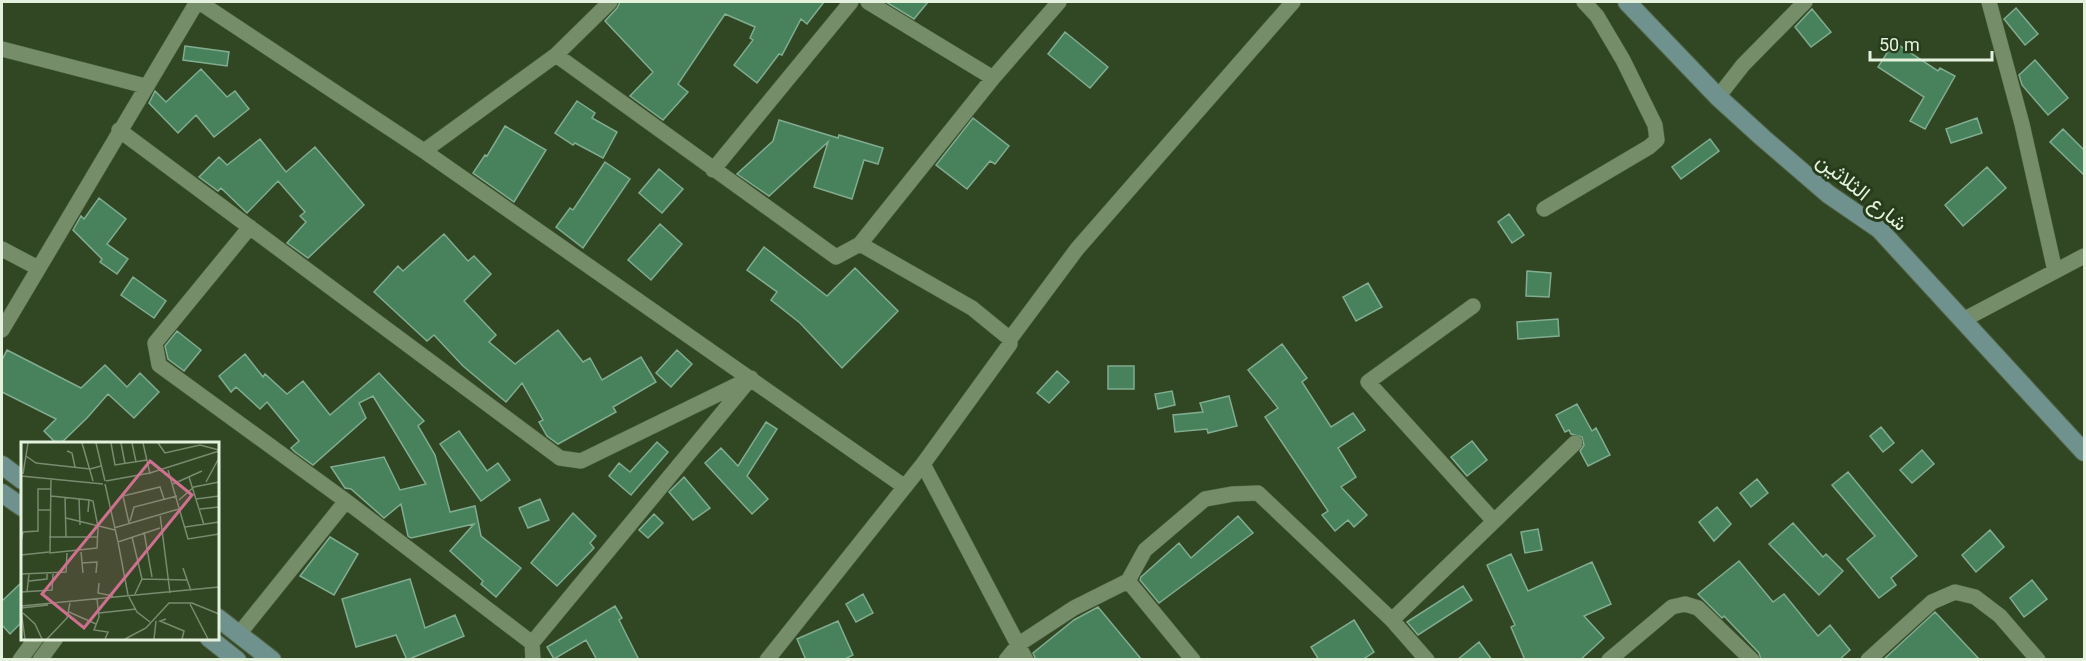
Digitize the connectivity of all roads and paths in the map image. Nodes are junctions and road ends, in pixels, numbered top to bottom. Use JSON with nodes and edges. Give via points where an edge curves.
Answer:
{"nodes":[{"id":1,"x":198,"y":2,"type":"edge"},
{"id":2,"x":610,"y":2,"type":"edge"},
{"id":3,"x":851,"y":2,"type":"edge"},
{"id":4,"x":868,"y":2,"type":"edge"},
{"id":5,"x":1059,"y":2,"type":"edge"},
{"id":6,"x":1293,"y":2,"type":"edge"},
{"id":7,"x":1584,"y":2,"type":"edge"},
{"id":8,"x":1627,"y":2,"type":"edge"},
{"id":9,"x":1805,"y":2,"type":"edge"},
{"id":10,"x":1989,"y":2,"type":"edge"},
{"id":11,"x":2,"y":49,"type":"edge"},
{"id":12,"x":556,"y":55,"type":"junction"},
{"id":13,"x":993,"y":78,"type":"junction"},
{"id":14,"x":145,"y":86,"type":"junction"},
{"id":15,"x":1718,"y":97,"type":"junction"},
{"id":16,"x":119,"y":130,"type":"junction"},
{"id":17,"x":424,"y":151,"type":"junction"},
{"id":18,"x":713,"y":170,"type":"junction"},
{"id":19,"x":1544,"y":209,"type":"dead end"},
{"id":20,"x":250,"y":226,"type":"junction"},
{"id":21,"x":860,"y":243,"type":"junction"},
{"id":22,"x":2,"y":249,"type":"edge"},
{"id":23,"x":2085,"y":256,"type":"edge"},
{"id":24,"x":38,"y":268,"type":"junction"},
{"id":25,"x":2055,"y":271,"type":"junction"},
{"id":26,"x":1473,"y":306,"type":"dead end"},
{"id":27,"x":1963,"y":320,"type":"junction"},
{"id":28,"x":2,"y":330,"type":"edge"},
{"id":29,"x":1010,"y":339,"type":"junction"},
{"id":30,"x":751,"y":378,"type":"junction"},
{"id":31,"x":1575,"y":443,"type":"dead end"},
{"id":32,"x":2085,"y":452,"type":"edge"},
{"id":33,"x":923,"y":464,"type":"junction"},
{"id":34,"x":2,"y":465,"type":"edge"},
{"id":35,"x":21,"y":479,"type":"edge"},
{"id":36,"x":905,"y":487,"type":"junction"},
{"id":37,"x":2,"y":493,"type":"edge"},
{"id":38,"x":346,"y":501,"type":"junction"},
{"id":39,"x":21,"y":506,"type":"edge"},
{"id":40,"x":1493,"y":520,"type":"junction"},
{"id":41,"x":1128,"y":581,"type":"junction"},
{"id":42,"x":219,"y":619,"type":"edge"},
{"id":43,"x":1392,"y":620,"type":"junction"},
{"id":44,"x":239,"y":634,"type":"junction"},
{"id":45,"x":35,"y":640,"type":"edge"},
{"id":46,"x":55,"y":640,"type":"edge"},
{"id":47,"x":210,"y":640,"type":"edge"},
{"id":48,"x":532,"y":643,"type":"junction"},
{"id":49,"x":1019,"y":644,"type":"junction"},
{"id":50,"x":20,"y":660,"type":"edge"},
{"id":51,"x":40,"y":660,"type":"edge"},
{"id":52,"x":237,"y":660,"type":"edge"},
{"id":53,"x":272,"y":660,"type":"edge"},
{"id":54,"x":533,"y":660,"type":"edge"},
{"id":55,"x":767,"y":660,"type":"edge"},
{"id":56,"x":1006,"y":660,"type":"edge"},
{"id":57,"x":1026,"y":660,"type":"edge"},
{"id":58,"x":1193,"y":660,"type":"edge"},
{"id":59,"x":1427,"y":660,"type":"edge"},
{"id":60,"x":1609,"y":660,"type":"edge"},
{"id":61,"x":1752,"y":660,"type":"edge"},
{"id":62,"x":1868,"y":660,"type":"edge"},
{"id":63,"x":2038,"y":660,"type":"edge"}],
"edges":[{"from":1,"to":14,"type":"street"},
{"from":1,"to":17,"type":"street"},
{"from":2,"to":12,"type":"street"},
{"from":3,"to":18,"type":"street"},
{"from":4,"to":13,"type":"street"},
{"from":5,"to":13,"type":"street"},
{"from":6,"to":29,"type":"street","via":[[1077,249]]},
{"from":7,"to":19,"type":"street","via":[[1623,60],[1655,125],[1657,140]]},
{"from":8,"to":15,"type":"street","name":"شارع الثلاثين"},
{"from":9,"to":15,"type":"street","via":[[1743,65]]},
{"from":10,"to":25,"type":"street"},
{"from":11,"to":14,"type":"street"},
{"from":12,"to":17,"type":"street"},
{"from":12,"to":18,"type":"street"},
{"from":13,"to":21,"type":"street"},
{"from":14,"to":16,"type":"street"},
{"from":15,"to":27,"type":"street","name":"شارع الثلاثين","via":[[1828,194],[1879,229]]},
{"from":16,"to":20,"type":"street"},
{"from":16,"to":24,"type":"street"},
{"from":17,"to":30,"type":"street"},
{"from":18,"to":21,"type":"street","via":[[836,257]]},
{"from":20,"to":30,"type":"street","via":[[560,458],[581,461]]},
{"from":20,"to":38,"type":"street","via":[[155,343],[159,365]]},
{"from":21,"to":29,"type":"street","via":[[972,308]]},
{"from":22,"to":24,"type":"street"},
{"from":23,"to":25,"type":"street"},
{"from":24,"to":28,"type":"street"},
{"from":25,"to":27,"type":"street"},
{"from":26,"to":40,"type":"street","via":[[1368,382]]},
{"from":27,"to":32,"type":"street","name":"شارع الثلاثين"},
{"from":29,"to":33,"type":"street"},
{"from":30,"to":36,"type":"street"},
{"from":30,"to":48,"type":"street"},
{"from":31,"to":40,"type":"street"},
{"from":33,"to":36,"type":"street"},
{"from":33,"to":49,"type":"street"},
{"from":34,"to":35,"type":"street"},
{"from":36,"to":55,"type":"street"},
{"from":37,"to":39,"type":"street"},
{"from":38,"to":44,"type":"street"},
{"from":38,"to":48,"type":"street"},
{"from":40,"to":43,"type":"street"},
{"from":41,"to":43,"type":"street","via":[[1145,550],[1205,499],[1258,493]]},
{"from":41,"to":49,"type":"street","via":[[1074,608]]},
{"from":41,"to":58,"type":"street"},
{"from":42,"to":44,"type":"street"},
{"from":43,"to":59,"type":"street"},
{"from":44,"to":53,"type":"street"},
{"from":45,"to":50,"type":"street"},
{"from":46,"to":51,"type":"street"},
{"from":47,"to":52,"type":"street"},
{"from":48,"to":54,"type":"street"},
{"from":49,"to":56,"type":"street"},
{"from":49,"to":57,"type":"street"},
{"from":60,"to":61,"type":"street","via":[[1672,607],[1685,604],[1698,608]]},
{"from":62,"to":63,"type":"street","via":[[1932,602],[1956,592],[1975,597],[2000,616]]}]}
